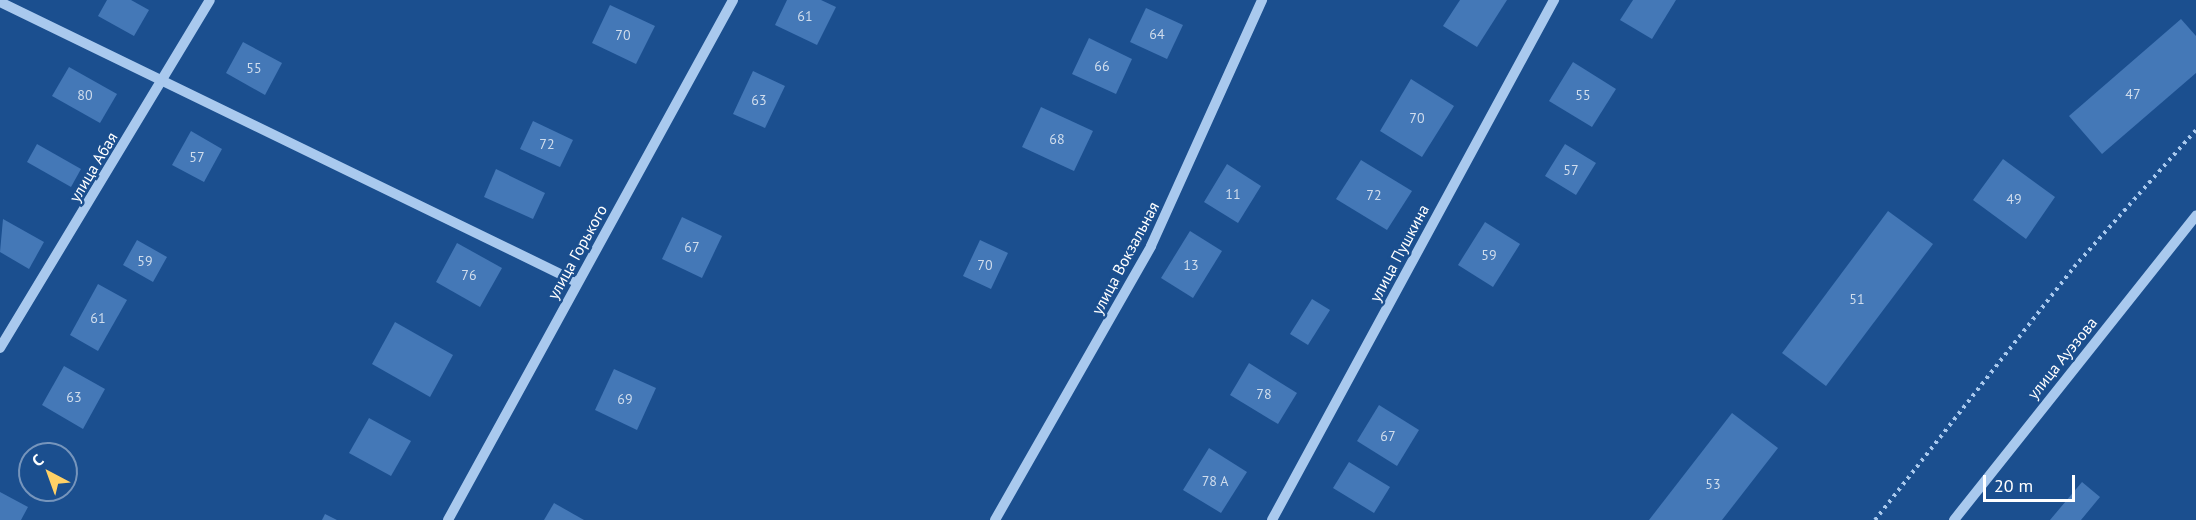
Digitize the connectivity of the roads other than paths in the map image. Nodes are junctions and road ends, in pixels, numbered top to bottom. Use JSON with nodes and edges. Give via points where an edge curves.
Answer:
{"nodes":[{"id":1,"x":210,"y":0,"type":"edge"},
{"id":2,"x":733,"y":0,"type":"edge"},
{"id":3,"x":1262,"y":0,"type":"edge"},
{"id":4,"x":1554,"y":0,"type":"edge"},
{"id":5,"x":0,"y":2,"type":"edge"},
{"id":6,"x":161,"y":83,"type":"junction"},
{"id":7,"x":2196,"y":216,"type":"edge"},
{"id":8,"x":577,"y":282,"type":"junction"},
{"id":9,"x":0,"y":348,"type":"edge"},
{"id":10,"x":448,"y":520,"type":"edge"},
{"id":11,"x":995,"y":520,"type":"edge"},
{"id":12,"x":1272,"y":520,"type":"edge"},
{"id":13,"x":1954,"y":520,"type":"edge"}],
"edges":[{"from":1,"to":6,"type":"street","name":"улица Абая"},
{"from":2,"to":8,"type":"street","name":"улица Горького"},
{"from":3,"to":11,"type":"street","name":"улица Вокзальная","via":[[1151,246]]},
{"from":4,"to":12,"type":"street","name":"улица Пушкина"},
{"from":5,"to":6,"type":"street"},
{"from":6,"to":8,"type":"street"},
{"from":6,"to":9,"type":"street","name":"улица Абая"},
{"from":7,"to":13,"type":"street","name":"улица Ауэзова"},
{"from":8,"to":10,"type":"street","name":"улица Горького"}]}
